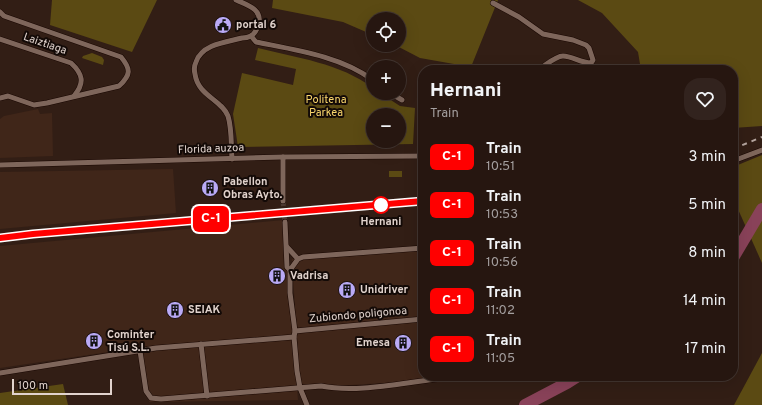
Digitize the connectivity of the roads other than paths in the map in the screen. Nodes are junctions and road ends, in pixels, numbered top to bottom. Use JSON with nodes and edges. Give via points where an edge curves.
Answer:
{"nodes":[{"id":1,"x":236,"y":0,"type":"edge"},
{"id":2,"x":493,"y":3,"type":"dead end"},
{"id":3,"x":0,"y":12,"type":"edge"},
{"id":4,"x":251,"y":36,"type":"junction"},
{"id":5,"x":0,"y":39,"type":"edge"},
{"id":6,"x":546,"y":65,"type":"edge"},
{"id":7,"x":366,"y":75,"type":"edge"},
{"id":8,"x":74,"y":96,"type":"junction"},
{"id":9,"x":0,"y":98,"type":"edge"},
{"id":10,"x":762,"y":150,"type":"edge"},
{"id":11,"x":418,"y":156,"type":"edge"},
{"id":12,"x":283,"y":157,"type":"junction"},
{"id":13,"x":232,"y":159,"type":"junction"},
{"id":14,"x":738,"y":159,"type":"edge"},
{"id":15,"x":0,"y":165,"type":"edge"},
{"id":16,"x":283,"y":201,"type":"tunnel mouth"},
{"id":17,"x":285,"y":222,"type":"tunnel mouth"},
{"id":18,"x":286,"y":246,"type":"junction"},
{"id":19,"x":418,"y":248,"type":"edge"},
{"id":20,"x":298,"y":259,"type":"junction"},
{"id":21,"x":290,"y":270,"type":"junction"},
{"id":22,"x":418,"y":319,"type":"edge"},
{"id":23,"x":295,"y":330,"type":"junction"},
{"id":24,"x":294,"y":337,"type":"junction"},
{"id":25,"x":201,"y":344,"type":"junction"},
{"id":26,"x":140,"y":351,"type":"junction"},
{"id":27,"x":0,"y":373,"type":"edge"},
{"id":28,"x":418,"y":381,"type":"edge"},
{"id":29,"x":300,"y":388,"type":"junction"},
{"id":30,"x":207,"y":396,"type":"junction"},
{"id":31,"x":307,"y":404,"type":"edge"}],
"edges":[{"from":1,"to":4,"type":"street","via":[[258,12],[260,22]]},
{"from":2,"to":6,"type":"street","via":[[543,34],[586,45],[592,54],[591,63],[563,56]]},
{"from":3,"to":8,"type":"street","via":[[4,16],[112,53],[125,62],[128,73],[125,81],[119,86]]},
{"from":4,"to":7,"type":"street","via":[[256,42],[334,60]]},
{"from":4,"to":13,"type":"street","via":[[206,50],[200,55],[194,69],[200,88],[220,105],[227,116]]},
{"from":5,"to":8,"type":"street","name":"Laiztiaga","via":[[71,63],[81,76],[79,90]]},
{"from":8,"to":9,"type":"street","via":[[34,104],[8,96]]},
{"from":10,"to":14,"type":"street"},
{"from":11,"to":12,"type":"street","name":"Florida auzoa"},
{"from":12,"to":13,"type":"street","name":"Florida auzoa"},
{"from":12,"to":16,"type":"street"},
{"from":13,"to":15,"type":"street","name":"Florida auzoa"},
{"from":17,"to":18,"type":"street"},
{"from":18,"to":20,"type":"street"},
{"from":18,"to":21,"type":"street","via":[[287,267]]},
{"from":19,"to":20,"type":"street"},
{"from":20,"to":21,"type":"street"},
{"from":21,"to":23,"type":"street"},
{"from":22,"to":23,"type":"street","name":"Zubiondo poligonoa"},
{"from":23,"to":24,"type":"street"},
{"from":24,"to":25,"type":"street"},
{"from":24,"to":29,"type":"street"},
{"from":25,"to":26,"type":"street"},
{"from":25,"to":30,"type":"street"},
{"from":26,"to":27,"type":"street"},
{"from":26,"to":30,"type":"street","via":[[146,391],[151,398]]},
{"from":28,"to":29,"type":"street","via":[[365,388]]},
{"from":29,"to":30,"type":"street"},
{"from":29,"to":31,"type":"street"}]}
